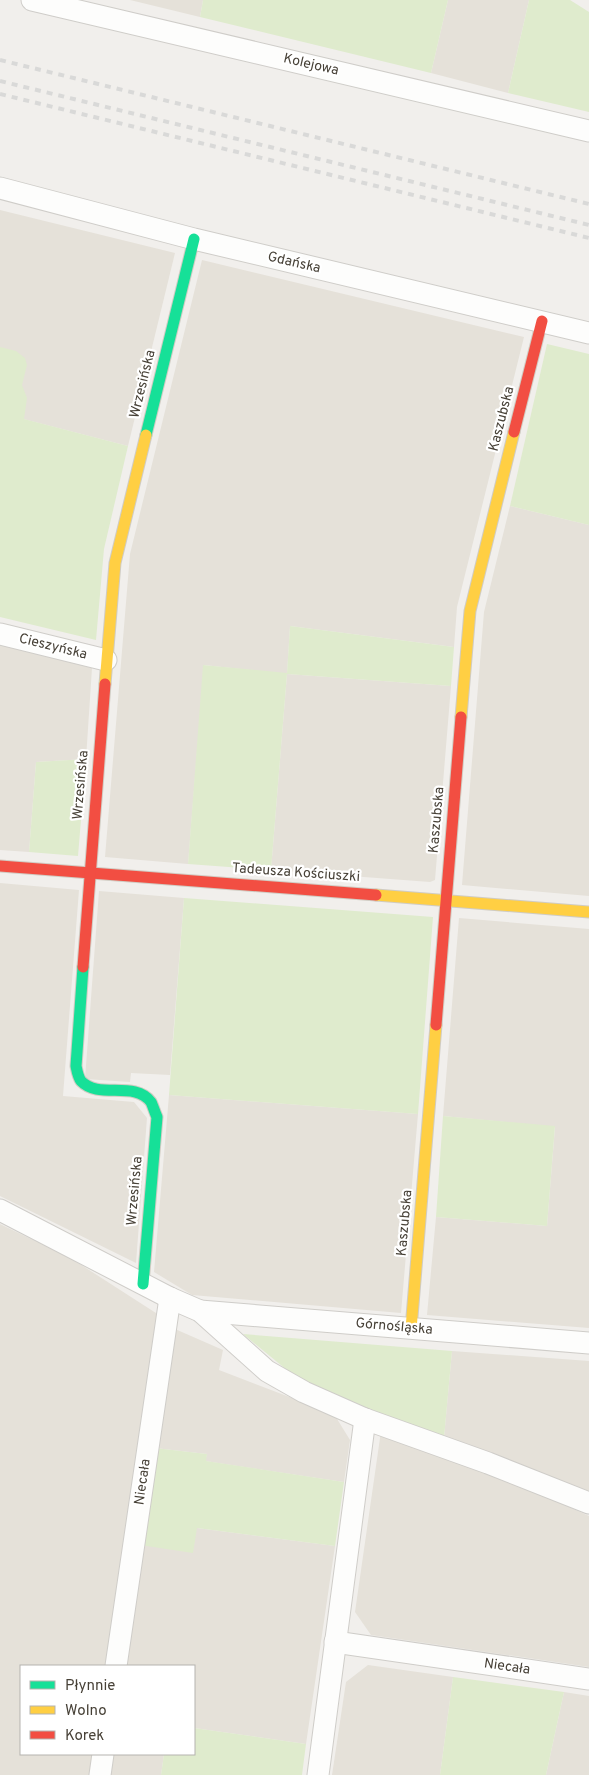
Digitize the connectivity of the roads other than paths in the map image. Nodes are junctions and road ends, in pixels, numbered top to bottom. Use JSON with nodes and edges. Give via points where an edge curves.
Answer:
{"nodes":[{"id":1,"x":39,"y":1,"type":"edge"},
{"id":2,"x":589,"y":131,"type":"edge"},
{"id":3,"x":0,"y":188,"type":"edge"},
{"id":4,"x":194,"y":239,"type":"junction"},
{"id":5,"x":542,"y":321,"type":"junction"},
{"id":6,"x":589,"y":332,"type":"edge"},
{"id":7,"x":0,"y":634,"type":"edge"},
{"id":8,"x":106,"y":660,"type":"junction"},
{"id":9,"x":0,"y":866,"type":"edge"},
{"id":10,"x":89,"y":872,"type":"junction"},
{"id":11,"x":446,"y":900,"type":"junction"},
{"id":12,"x":589,"y":912,"type":"edge"},
{"id":13,"x":0,"y":1210,"type":"edge"},
{"id":14,"x":143,"y":1284,"type":"junction"},
{"id":15,"x":170,"y":1298,"type":"junction"},
{"id":16,"x":200,"y":1311,"type":"junction"},
{"id":17,"x":412,"y":1329,"type":"junction"},
{"id":18,"x":589,"y":1343,"type":"edge"},
{"id":19,"x":365,"y":1419,"type":"junction"},
{"id":20,"x":589,"y":1503,"type":"edge"},
{"id":21,"x":335,"y":1642,"type":"junction"},
{"id":22,"x":116,"y":1665,"type":"edge"},
{"id":23,"x":589,"y":1679,"type":"edge"},
{"id":24,"x":103,"y":1755,"type":"edge"},
{"id":25,"x":100,"y":1775,"type":"edge"},
{"id":26,"x":318,"y":1775,"type":"edge"}],
"edges":[{"from":1,"to":2,"type":"street","name":"Kolejowa"},
{"from":3,"to":4,"type":"street","name":"Gdańska"},
{"from":4,"to":5,"type":"street","name":"Gdańska"},
{"from":4,"to":8,"type":"street","name":"Wrzesińska","via":[[115,563]]},
{"from":5,"to":6,"type":"street","name":"Gdańska"},
{"from":5,"to":11,"type":"street","name":"Kaszubska","via":[[470,611]]},
{"from":7,"to":8,"type":"street","name":"Cieszyńska"},
{"from":8,"to":10,"type":"street","name":"Wrzesińska"},
{"from":9,"to":10,"type":"street","name":"Tadeusza Kościuszki"},
{"from":10,"to":11,"type":"street","name":"Tadeusza Kościuszki"},
{"from":10,"to":14,"type":"street","name":"Wrzesińska","via":[[76,1075],[87,1087],[142,1094],[154,1107],[157,1117]]},
{"from":11,"to":12,"type":"street","name":"Tadeusza Kościuszki"},
{"from":11,"to":17,"type":"street","name":"Kaszubska"},
{"from":13,"to":14,"type":"street"},
{"from":14,"to":15,"type":"street"},
{"from":15,"to":16,"type":"street"},
{"from":15,"to":22,"type":"street","name":"Niecała"},
{"from":16,"to":17,"type":"street","name":"Górnośląska"},
{"from":16,"to":19,"type":"street","via":[[267,1371],[304,1392]]},
{"from":17,"to":18,"type":"street","name":"Górnośląska"},
{"from":19,"to":20,"type":"street"},
{"from":19,"to":21,"type":"street"},
{"from":21,"to":23,"type":"street","name":"Niecała"},
{"from":21,"to":26,"type":"street"},
{"from":24,"to":25,"type":"street"}]}
